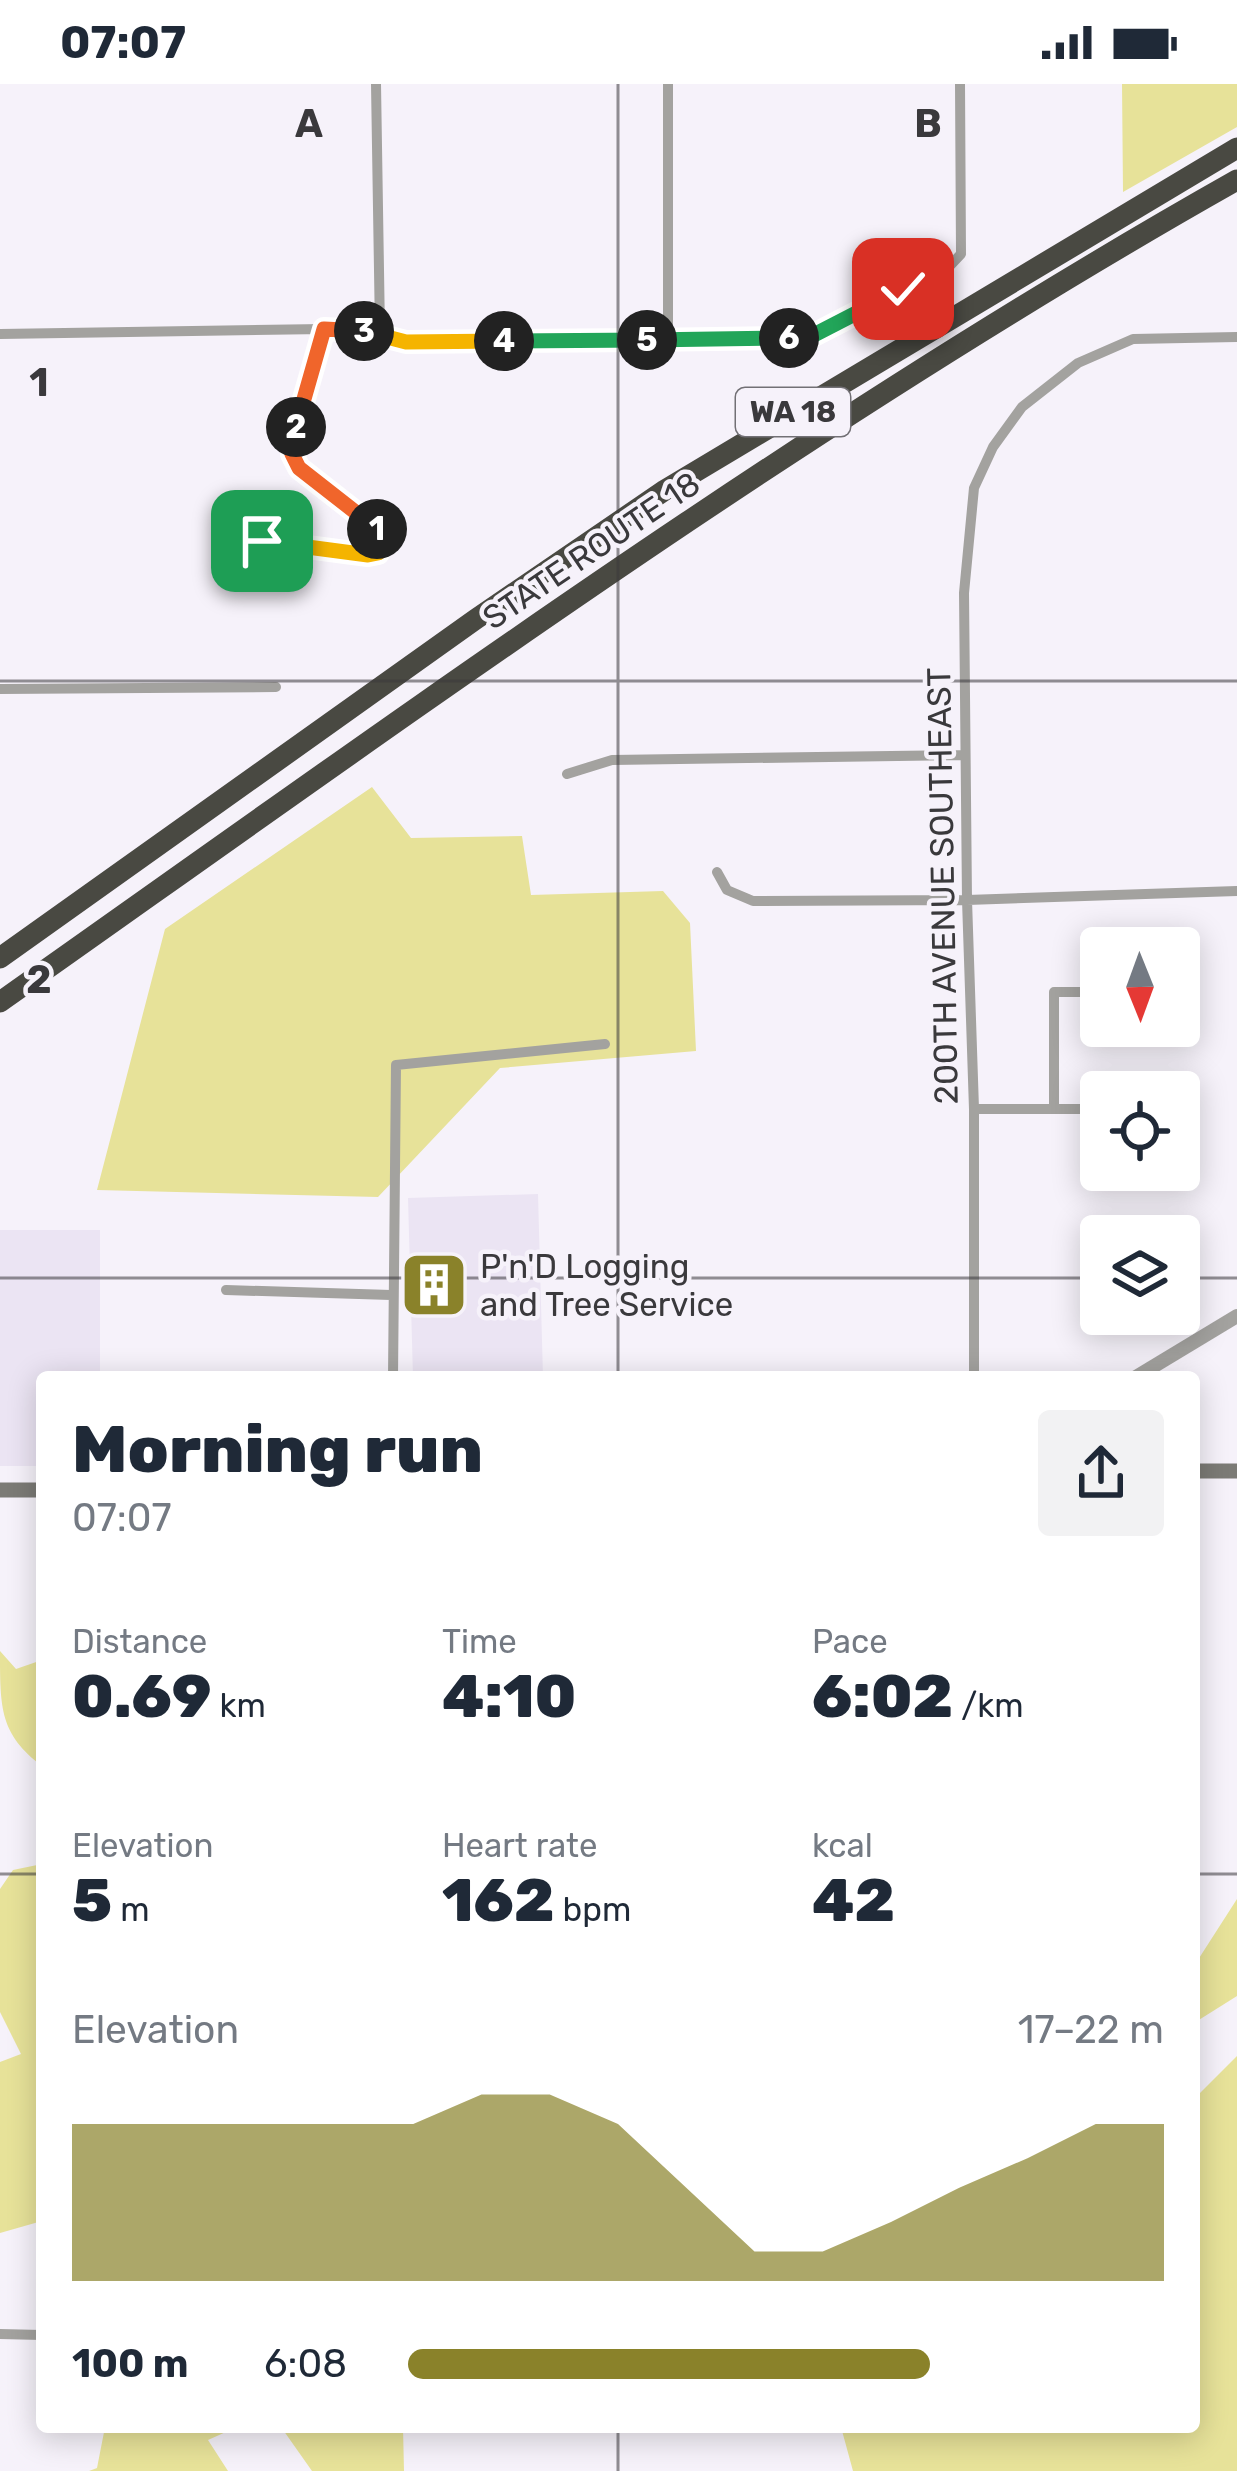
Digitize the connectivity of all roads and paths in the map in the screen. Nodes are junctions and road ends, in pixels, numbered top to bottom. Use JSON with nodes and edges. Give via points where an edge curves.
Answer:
{"nodes":[{"id":1,"x":376,"y":84,"type":"edge"},
{"id":2,"x":668,"y":84,"type":"edge"},
{"id":3,"x":960,"y":84,"type":"edge"},
{"id":4,"x":1237,"y":148,"type":"edge"},
{"id":5,"x":1237,"y":180,"type":"edge"},
{"id":6,"x":324,"y":329,"type":"junction"},
{"id":7,"x":380,"y":332,"type":"junction"},
{"id":8,"x":0,"y":334,"type":"edge"},
{"id":9,"x":1237,"y":337,"type":"edge"},
{"id":10,"x":668,"y":340,"type":"junction"},
{"id":11,"x":262,"y":541,"type":"dead end"},
{"id":12,"x":275,"y":687,"type":"dead end"},
{"id":13,"x":0,"y":689,"type":"edge"},
{"id":14,"x":965,"y":755,"type":"junction"},
{"id":15,"x":568,"y":774,"type":"dead end"},
{"id":16,"x":717,"y":872,"type":"dead end"},
{"id":17,"x":1237,"y":891,"type":"edge"},
{"id":18,"x":967,"y":900,"type":"junction"},
{"id":19,"x":0,"y":958,"type":"edge"},
{"id":20,"x":1080,"y":992,"type":"edge"},
{"id":21,"x":0,"y":1002,"type":"edge"},
{"id":22,"x":605,"y":1044,"type":"dead end"},
{"id":23,"x":974,"y":1109,"type":"junction"},
{"id":24,"x":1054,"y":1109,"type":"junction"},
{"id":25,"x":1080,"y":1109,"type":"edge"},
{"id":26,"x":226,"y":1290,"type":"dead end"},
{"id":27,"x":392,"y":1295,"type":"junction"},
{"id":28,"x":1237,"y":1316,"type":"edge"},
{"id":29,"x":393,"y":1371,"type":"edge"},
{"id":30,"x":974,"y":1371,"type":"edge"},
{"id":31,"x":1146,"y":1371,"type":"edge"},
{"id":32,"x":1237,"y":1471,"type":"edge"},
{"id":33,"x":1200,"y":1472,"type":"edge"},
{"id":34,"x":0,"y":1490,"type":"edge"},
{"id":35,"x":36,"y":1490,"type":"edge"},
{"id":36,"x":0,"y":2334,"type":"edge"},
{"id":37,"x":36,"y":2335,"type":"edge"}],
"edges":[{"from":1,"to":7,"type":"street"},
{"from":2,"to":10,"type":"street"},
{"from":3,"to":10,"type":"street","via":[[961,254],[926,290],[903,289],[808,338]]},
{"from":4,"to":19,"type":"highway","name":"STATE ROUTE 18","number":"WA 18","via":[[665,490]]},
{"from":5,"to":21,"type":"highway","name":"STATE ROUTE 18","number":"WA 18","via":[[927,365],[641,554]]},
{"from":6,"to":7,"type":"street"},
{"from":6,"to":8,"type":"street"},
{"from":6,"to":11,"type":"street","via":[[292,454],[299,468],[376,526],[378,553]]},
{"from":7,"to":10,"type":"street","via":[[406,342]]},
{"from":9,"to":14,"type":"street","name":"200TH AVENUE SOUTHEAST","via":[[1133,339],[1078,363],[1022,407],[993,447],[974,488],[964,593]]},
{"from":12,"to":13,"type":"street"},
{"from":14,"to":15,"type":"street","via":[[612,760]]},
{"from":14,"to":18,"type":"street","name":"200TH AVENUE SOUTHEAST"},
{"from":16,"to":18,"type":"street","via":[[727,890],[753,901]]},
{"from":17,"to":18,"type":"street"},
{"from":18,"to":23,"type":"street","name":"200TH AVENUE SOUTHEAST"},
{"from":20,"to":24,"type":"street","via":[[1054,992]]},
{"from":22,"to":27,"type":"street","via":[[396,1065]]},
{"from":23,"to":24,"type":"street"},
{"from":23,"to":30,"type":"street","name":"200TH AVENUE SOUTHEAST"},
{"from":24,"to":25,"type":"street"},
{"from":26,"to":27,"type":"street"},
{"from":27,"to":29,"type":"street"},
{"from":28,"to":31,"type":"street"},
{"from":32,"to":33,"type":"main road"},
{"from":34,"to":35,"type":"main road"},
{"from":36,"to":37,"type":"street"}]}
